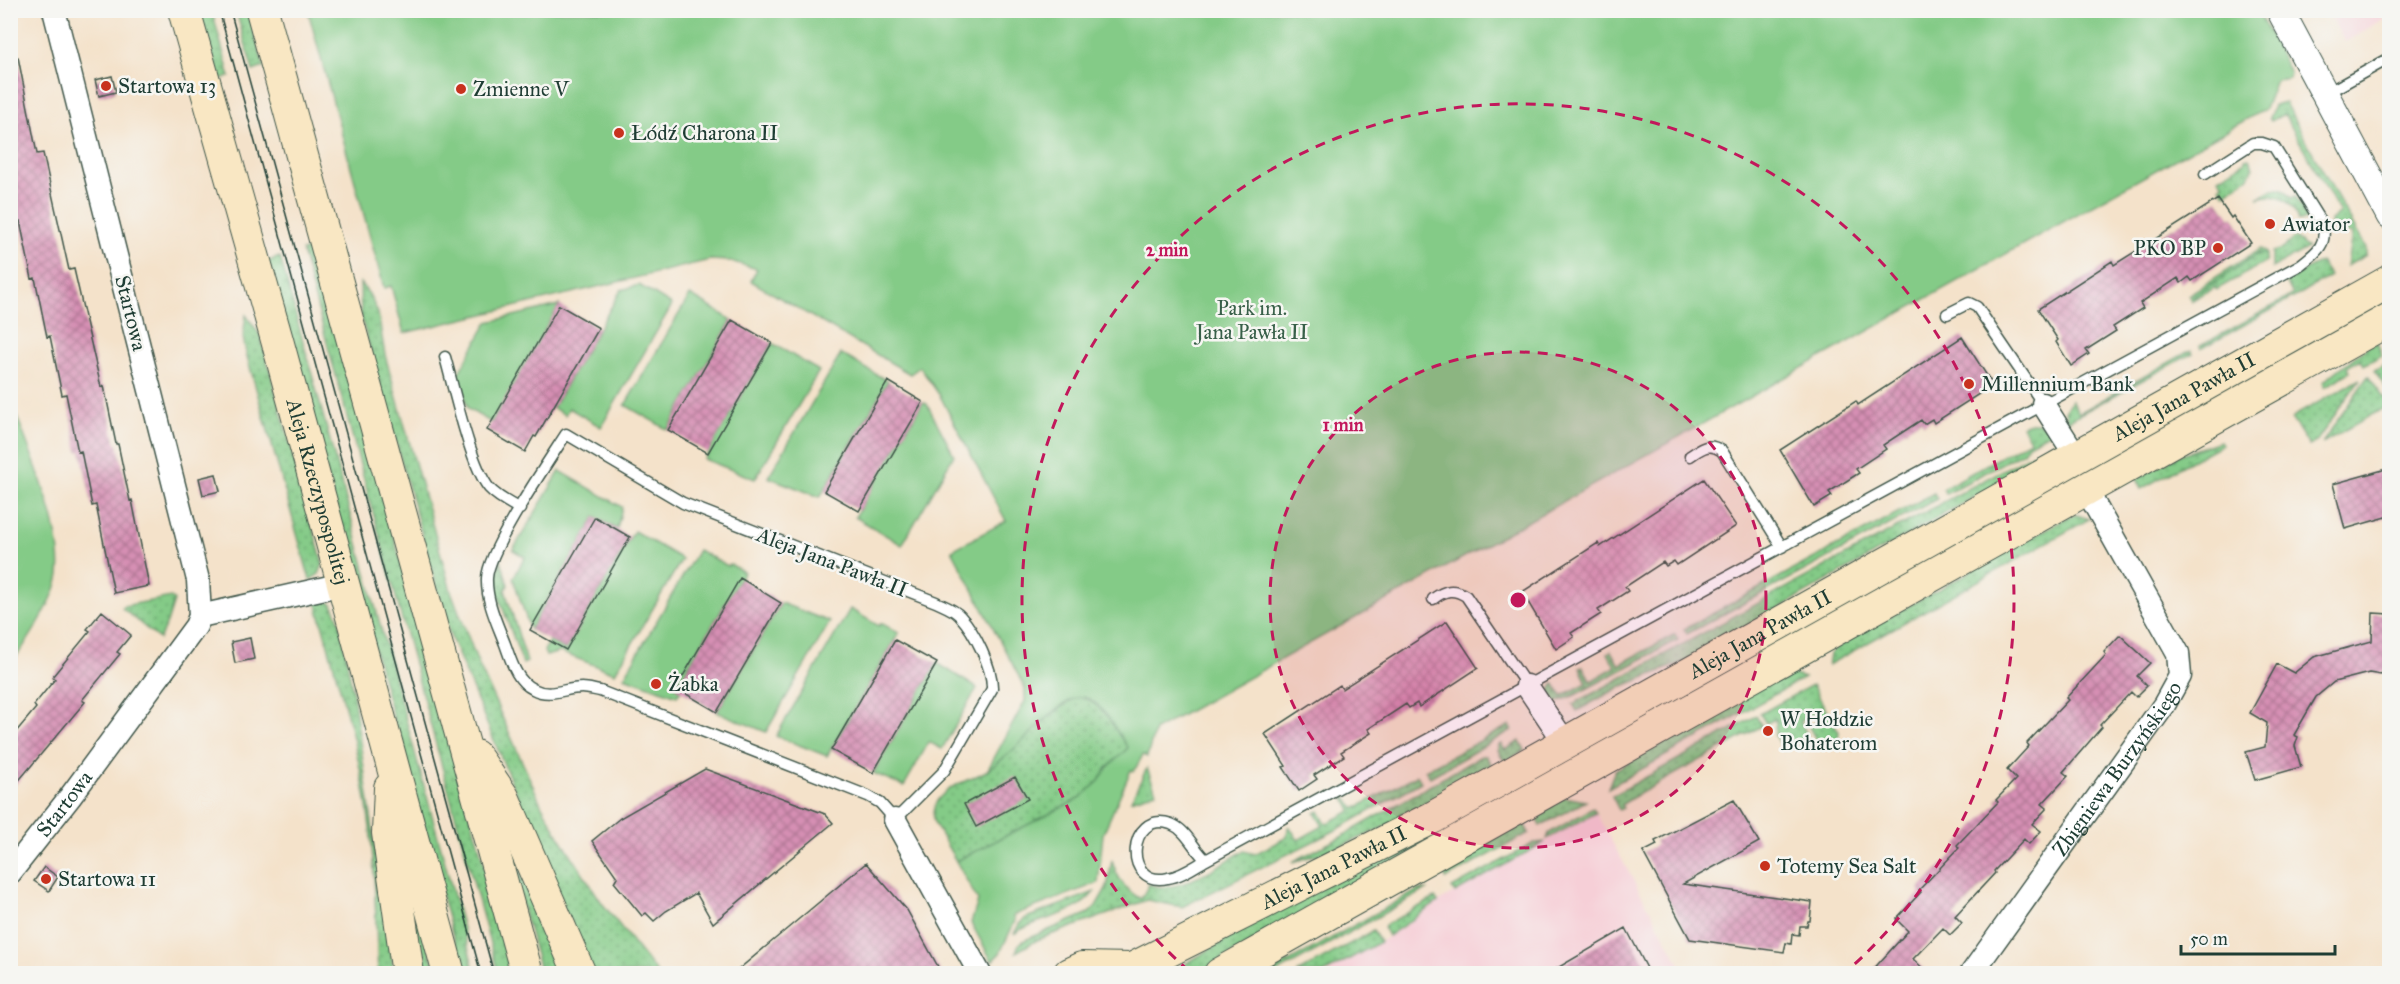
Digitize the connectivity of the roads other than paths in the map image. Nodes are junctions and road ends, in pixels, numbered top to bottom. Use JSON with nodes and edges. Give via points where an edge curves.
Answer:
{"nodes":[{"id":1,"x":54,"y":10,"type":"edge"},
{"id":2,"x":184,"y":10,"type":"edge"},
{"id":3,"x":262,"y":10,"type":"edge"},
{"id":4,"x":2280,"y":10,"type":"edge"},
{"id":5,"x":2390,"y":58,"type":"edge"},
{"id":6,"x":2325,"y":94,"type":"junction"},
{"id":7,"x":2205,"y":174,"type":"dead end"},
{"id":8,"x":2390,"y":216,"type":"edge"},
{"id":9,"x":2390,"y":281,"type":"edge"},
{"id":10,"x":1947,"y":314,"type":"dead end"},
{"id":11,"x":2390,"y":319,"type":"edge"},
{"id":12,"x":444,"y":357,"type":"dead end"},
{"id":13,"x":2043,"y":404,"type":"junction"},
{"id":14,"x":1690,"y":456,"type":"dead end"},
{"id":15,"x":2076,"y":456,"type":"junction"},
{"id":16,"x":2086,"y":489,"type":"junction"},
{"id":17,"x":520,"y":509,"type":"junction"},
{"id":18,"x":1782,"y":547,"type":"junction"},
{"id":19,"x":343,"y":584,"type":"junction"},
{"id":20,"x":1433,"y":599,"type":"dead end"},
{"id":21,"x":200,"y":616,"type":"junction"},
{"id":22,"x":1527,"y":686,"type":"junction"},
{"id":23,"x":462,"y":738,"type":"junction"},
{"id":24,"x":1566,"y":744,"type":"junction"},
{"id":25,"x":392,"y":760,"type":"junction"},
{"id":26,"x":895,"y":820,"type":"junction"},
{"id":27,"x":1206,"y":860,"type":"junction"},
{"id":28,"x":10,"y":873,"type":"edge"},
{"id":29,"x":1126,"y":971,"type":"edge"},
{"id":30,"x":408,"y":974,"type":"edge"},
{"id":31,"x":449,"y":974,"type":"edge"},
{"id":32,"x":527,"y":974,"type":"edge"},
{"id":33,"x":580,"y":974,"type":"edge"},
{"id":34,"x":980,"y":974,"type":"edge"},
{"id":35,"x":1070,"y":974,"type":"edge"},
{"id":36,"x":1220,"y":974,"type":"edge"},
{"id":37,"x":1971,"y":974,"type":"edge"}],
"edges":[{"from":1,"to":21,"type":"street","name":"Startowa","via":[[198,580]]},
{"from":2,"to":19,"type":"main road","name":"Aleja Rzeczypospolitej"},
{"from":3,"to":23,"type":"main road"},
{"from":4,"to":6,"type":"street"},
{"from":5,"to":6,"type":"lane"},
{"from":6,"to":8,"type":"street"},
{"from":7,"to":13,"type":"lane","via":[[2253,143],[2274,147],[2322,225],[2324,235],[2318,252]]},
{"from":9,"to":15,"type":"main road","name":"Aleja Jana Pawła II"},
{"from":10,"to":13,"type":"lane","via":[[1969,303],[1977,307]]},
{"from":11,"to":16,"type":"main road","name":"Aleja Jana Pawła II"},
{"from":12,"to":17,"type":"lane","via":[[482,476],[496,495]]},
{"from":13,"to":15,"type":"street"},
{"from":13,"to":18,"type":"lane"},
{"from":14,"to":18,"type":"lane","via":[[1707,446],[1722,451]]},
{"from":15,"to":16,"type":"main road"},
{"from":15,"to":24,"type":"main road","name":"Aleja Jana Pawła II"},
{"from":16,"to":36,"type":"main road","name":"Aleja Jana Pawła II"},
{"from":16,"to":37,"type":"street","name":"Zbigniewa Burzyńskiego","via":[[2178,653],[2180,676],[2164,705]]},
{"from":17,"to":26,"type":"lane","name":"Aleja Jana Pawła II","via":[[493,556],[487,575],[488,596],[515,670],[531,689],[550,694],[583,688],[600,691],[868,796]]},
{"from":17,"to":26,"type":"lane","name":"Aleja Jana Pawła II","via":[[566,434],[683,503],[959,614],[988,664],[992,688],[944,771]]},
{"from":18,"to":22,"type":"lane"},
{"from":19,"to":21,"type":"street"},
{"from":19,"to":25,"type":"main road","name":"Aleja Rzeczypospolitej"},
{"from":20,"to":22,"type":"lane","via":[[1451,590],[1466,596]]},
{"from":21,"to":28,"type":"street","name":"Startowa"},
{"from":22,"to":24,"type":"street"},
{"from":22,"to":27,"type":"lane"},
{"from":23,"to":32,"type":"main road"},
{"from":23,"to":33,"type":"main road","via":[[503,797]]},
{"from":24,"to":29,"type":"main road","name":"Aleja Jana Pawła II","via":[[1432,818]]},
{"from":25,"to":30,"type":"main road","via":[[388,833]]},
{"from":25,"to":31,"type":"main road","name":"Aleja Rzeczypospolitej"},
{"from":26,"to":34,"type":"street","name":"Aleja Jana Pawła II"},
{"from":27,"to":27,"type":"lane","via":[[1175,876],[1157,879],[1141,870],[1135,844],[1153,825],[1171,824],[1184,833]]},
{"from":29,"to":35,"type":"main road","via":[[1082,968]]}]}
